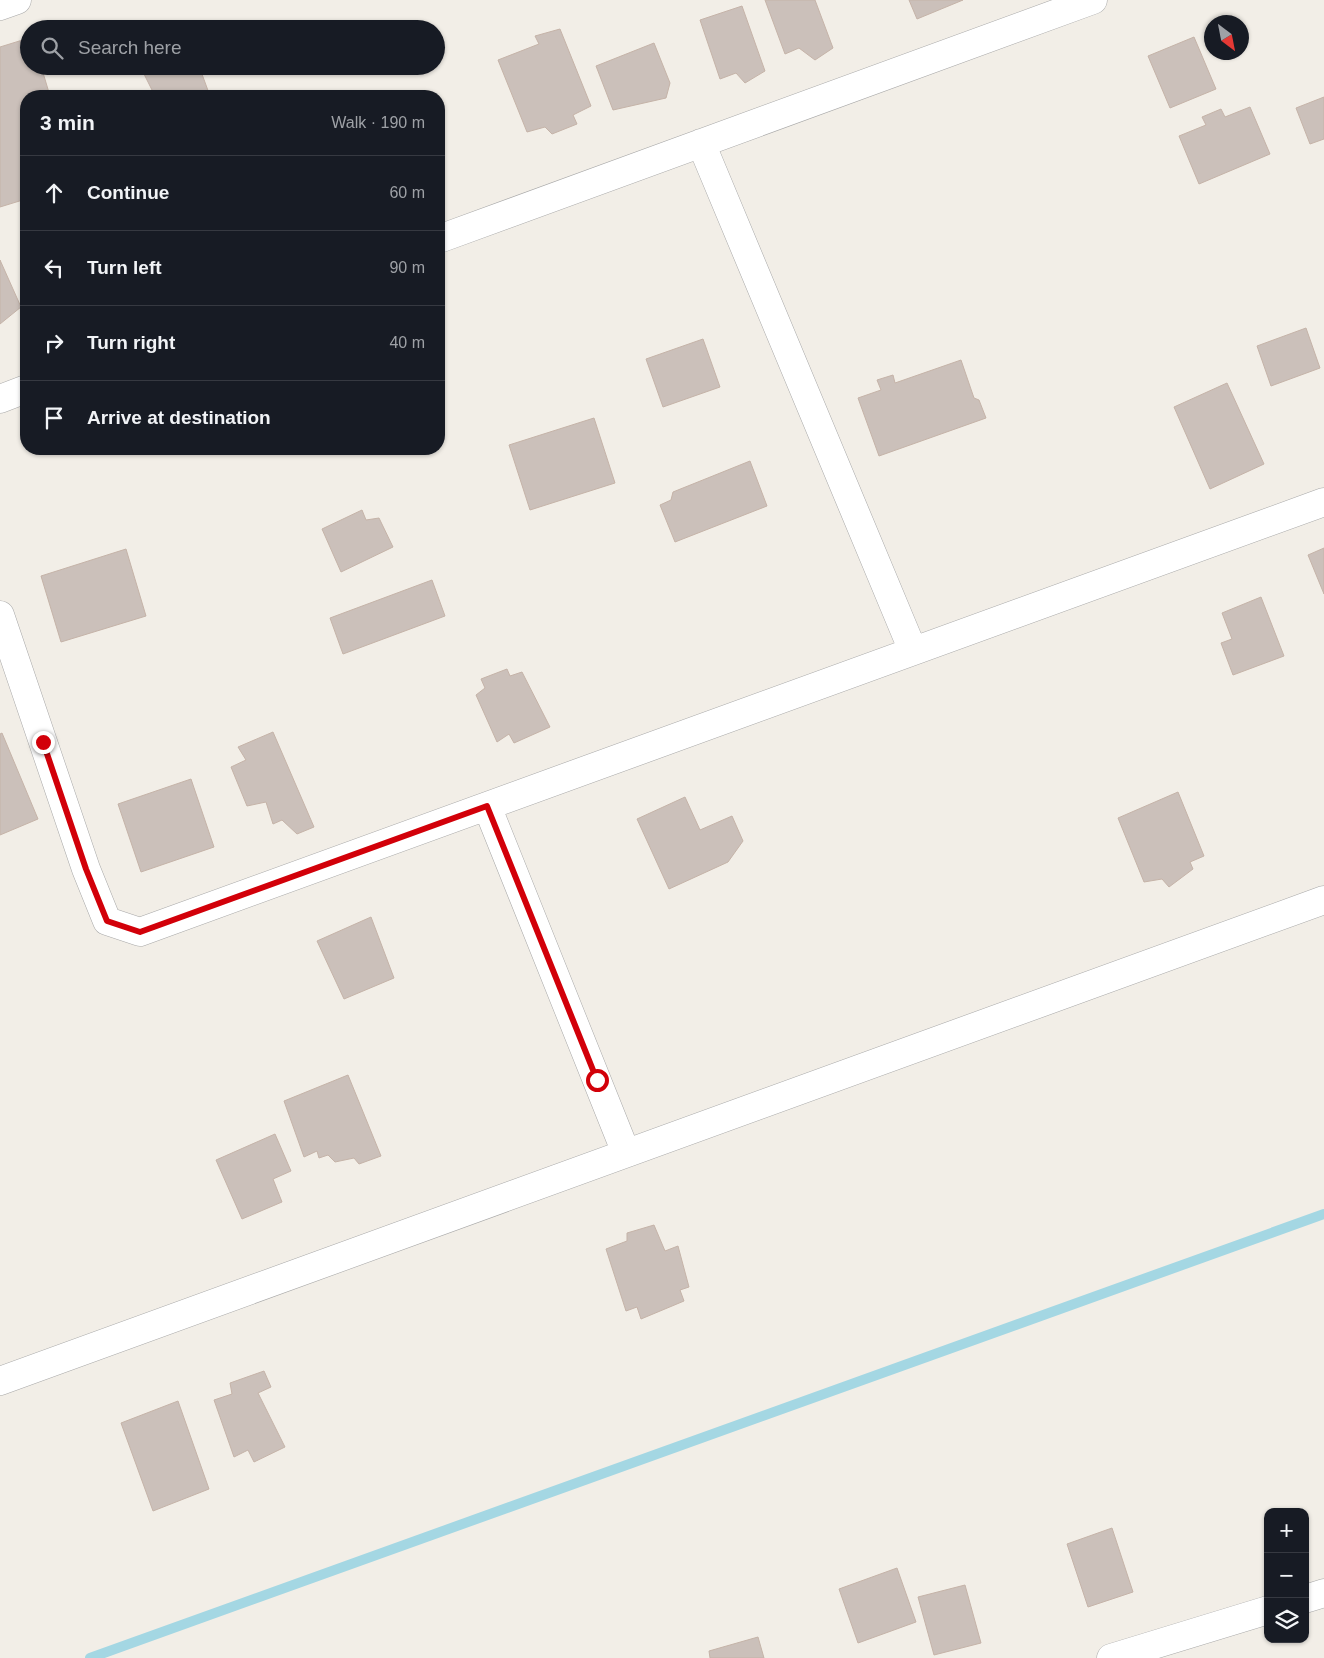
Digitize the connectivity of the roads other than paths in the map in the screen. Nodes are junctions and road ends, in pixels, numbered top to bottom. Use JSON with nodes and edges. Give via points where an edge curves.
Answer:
{"nodes":[{"id":1,"x":17,"y":0,"type":"edge"},
{"id":2,"x":1093,"y":0,"type":"edge"},
{"id":3,"x":0,"y":6,"type":"edge"},
{"id":4,"x":1044,"y":8,"type":"edge"},
{"id":5,"x":701,"y":143,"type":"junction"},
{"id":6,"x":445,"y":237,"type":"edge"},
{"id":7,"x":20,"y":391,"type":"edge"},
{"id":8,"x":0,"y":399,"type":"edge"},
{"id":9,"x":1324,"y":502,"type":"edge"},
{"id":10,"x":0,"y":615,"type":"edge"},
{"id":11,"x":913,"y":651,"type":"junction"},
{"id":12,"x":487,"y":806,"type":"junction"},
{"id":13,"x":1324,"y":900,"type":"edge"},
{"id":14,"x":626,"y":1153,"type":"junction"},
{"id":15,"x":0,"y":1381,"type":"edge"},
{"id":16,"x":1324,"y":1593,"type":"edge"},
{"id":17,"x":1308,"y":1598,"type":"edge"},
{"id":18,"x":1264,"y":1611,"type":"edge"},
{"id":19,"x":1111,"y":1658,"type":"edge"}],
"edges":[{"from":1,"to":3,"type":"street"},
{"from":2,"to":4,"type":"street"},
{"from":4,"to":5,"type":"street"},
{"from":5,"to":6,"type":"street"},
{"from":5,"to":11,"type":"street"},
{"from":7,"to":8,"type":"street"},
{"from":9,"to":11,"type":"street"},
{"from":10,"to":12,"type":"street","via":[[86,869],[107,921],[140,932]]},
{"from":11,"to":12,"type":"street"},
{"from":12,"to":14,"type":"street"},
{"from":13,"to":14,"type":"street"},
{"from":14,"to":15,"type":"street"},
{"from":16,"to":17,"type":"street"},
{"from":18,"to":19,"type":"street"}]}
